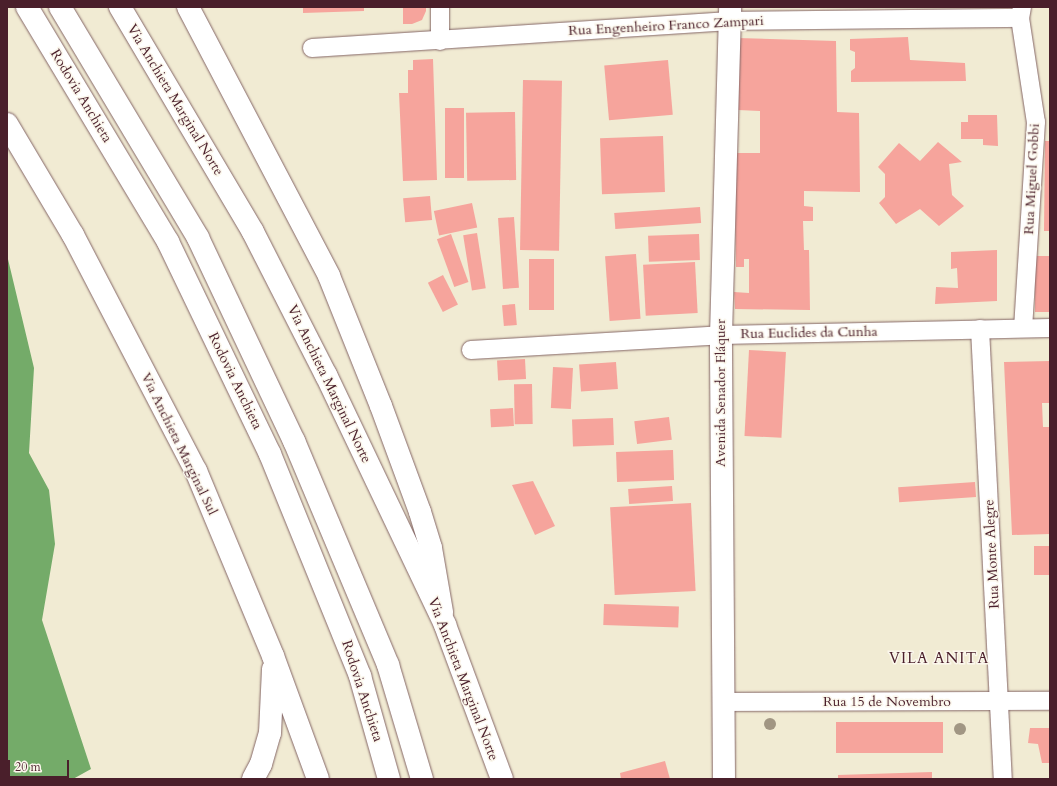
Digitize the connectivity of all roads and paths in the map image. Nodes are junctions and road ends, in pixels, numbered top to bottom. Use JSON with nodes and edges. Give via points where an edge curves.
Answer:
{"nodes":[{"id":1,"x":27,"y":7,"type":"edge"},
{"id":2,"x":60,"y":7,"type":"edge"},
{"id":3,"x":120,"y":7,"type":"edge"},
{"id":4,"x":188,"y":7,"type":"edge"},
{"id":5,"x":440,"y":7,"type":"edge"},
{"id":6,"x":1021,"y":13,"type":"edge"},
{"id":7,"x":730,"y":14,"type":"edge"},
{"id":8,"x":440,"y":41,"type":"junction"},
{"id":9,"x":312,"y":48,"type":"dead end"},
{"id":10,"x":1043,"y":122,"type":"edge"},
{"id":11,"x":7,"y":124,"type":"edge"},
{"id":12,"x":1023,"y":328,"type":"junction"},
{"id":13,"x":1050,"y":328,"type":"edge"},
{"id":14,"x":980,"y":330,"type":"junction"},
{"id":15,"x":721,"y":335,"type":"junction"},
{"id":16,"x":472,"y":350,"type":"dead end"},
{"id":17,"x":445,"y":625,"type":"junction"},
{"id":18,"x":273,"y":656,"type":"junction"},
{"id":19,"x":723,"y":702,"type":"junction"},
{"id":20,"x":1050,"y":702,"type":"edge"},
{"id":21,"x":1000,"y":703,"type":"junction"},
{"id":22,"x":253,"y":779,"type":"edge"},
{"id":23,"x":318,"y":779,"type":"edge"},
{"id":24,"x":389,"y":779,"type":"edge"},
{"id":25,"x":422,"y":779,"type":"edge"},
{"id":26,"x":502,"y":779,"type":"edge"},
{"id":27,"x":724,"y":779,"type":"edge"},
{"id":28,"x":1003,"y":779,"type":"edge"}],
"edges":[{"from":1,"to":24,"type":"main road","name":"Rodovia Anchieta","via":[[168,242],[270,454],[360,676]]},
{"from":2,"to":25,"type":"main road","name":"Rodovia Anchieta","via":[[198,238],[294,441],[388,666]]},
{"from":3,"to":17,"type":"main road","name":"Via Anchieta Marginal Norte","via":[[253,232],[326,375]]},
{"from":4,"to":17,"type":"main road","via":[[332,283],[382,406],[420,512],[431,548]]},
{"from":5,"to":8,"type":"street"},
{"from":6,"to":7,"type":"street","name":"Rua Engenheiro Franco Zampari"},
{"from":6,"to":10,"type":"street","name":"Rua Miguel Gobbi"},
{"from":7,"to":8,"type":"street","name":"Rua Engenheiro Franco Zampari"},
{"from":7,"to":15,"type":"main road","name":"Avenida Senador Fláquer"},
{"from":8,"to":9,"type":"street","name":"Rua Engenheiro Franco Zampari"},
{"from":10,"to":12,"type":"street","name":"Rua Miguel Gobbi"},
{"from":11,"to":18,"type":"main road","name":"Via Anchieta Marginal Sul","via":[[73,235],[196,471]]},
{"from":12,"to":13,"type":"street","name":"Rua Euclides da Cunha"},
{"from":12,"to":14,"type":"street","name":"Rua Euclides da Cunha"},
{"from":14,"to":15,"type":"street","name":"Rua Euclides da Cunha"},
{"from":14,"to":21,"type":"street","name":"Rua Monte Alegre"},
{"from":15,"to":16,"type":"street","name":"Rua Euclides da Cunha"},
{"from":15,"to":19,"type":"main road","name":"Avenida Senador Fláquer"},
{"from":17,"to":26,"type":"main road","name":"Via Anchieta Marginal Norte"},
{"from":18,"to":22,"type":"main road","via":[[270,732],[262,764]]},
{"from":18,"to":23,"type":"main road","name":"Via Anchieta Marginal Sul"},
{"from":19,"to":21,"type":"street","name":"Rua 15 de Novembro"},
{"from":19,"to":27,"type":"main road","name":"Avenida Senador Fláquer"},
{"from":20,"to":21,"type":"street","name":"Rua 15 de Novembro"},
{"from":21,"to":28,"type":"street","name":"Rua Monte Alegre"}]}
